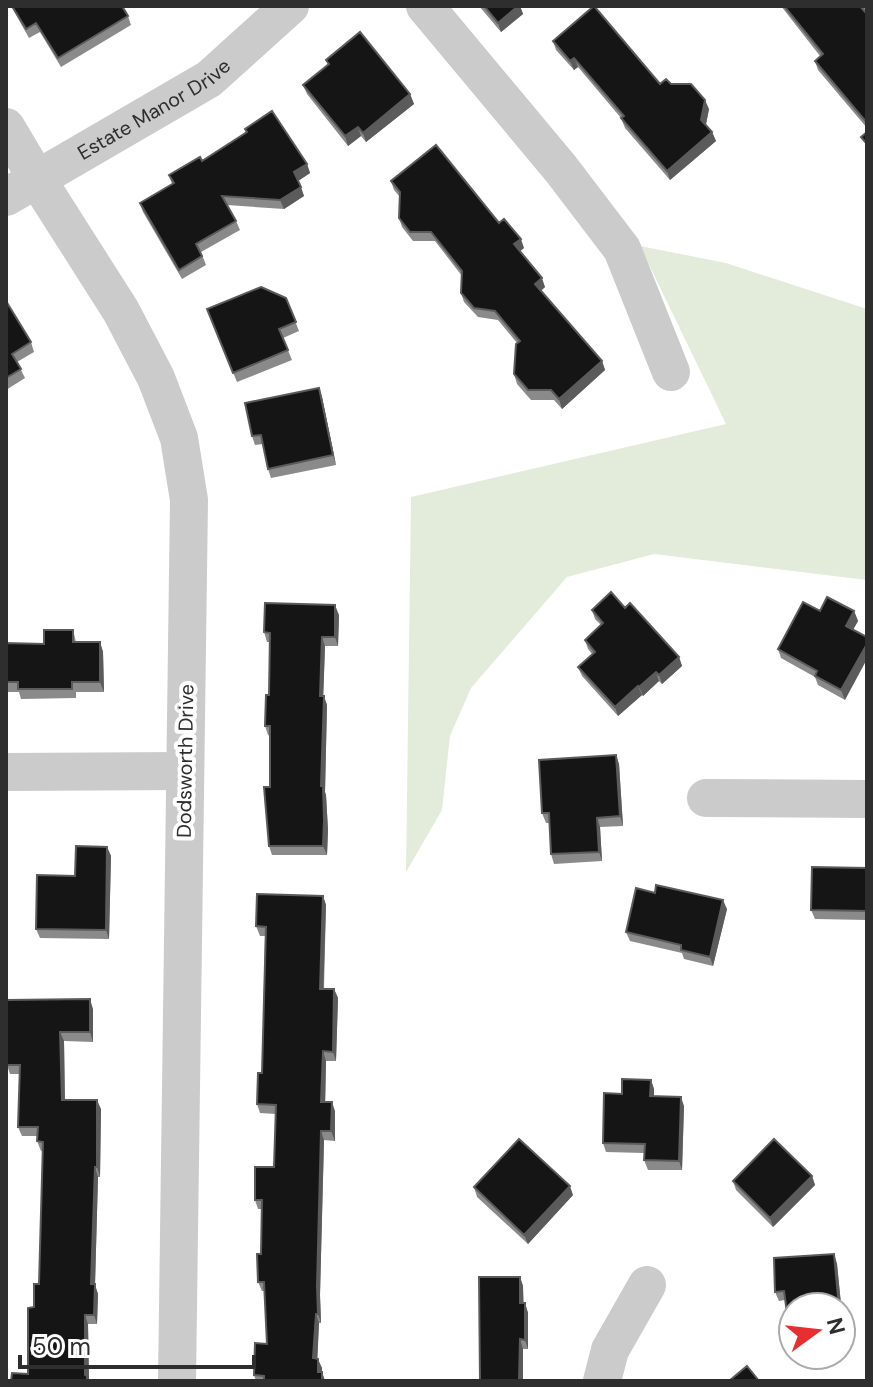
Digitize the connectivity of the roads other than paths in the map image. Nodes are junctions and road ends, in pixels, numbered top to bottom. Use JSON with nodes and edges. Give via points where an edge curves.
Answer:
{"nodes":[{"id":1,"x":290,"y":6,"type":"edge"},
{"id":2,"x":425,"y":6,"type":"edge"},
{"id":3,"x":6,"y":127,"type":"edge"},
{"id":4,"x":21,"y":188,"type":"edge"},
{"id":5,"x":671,"y":372,"type":"dead end"},
{"id":6,"x":184,"y":771,"type":"junction"},
{"id":7,"x":6,"y":772,"type":"edge"},
{"id":8,"x":706,"y":798,"type":"dead end"},
{"id":9,"x":867,"y":799,"type":"edge"},
{"id":10,"x":647,"y":1285,"type":"dead end"},
{"id":11,"x":177,"y":1381,"type":"edge"},
{"id":12,"x":602,"y":1381,"type":"edge"}],
"edges":[{"from":1,"to":4,"type":"street","name":"Estate Manor Drive","via":[[209,79]]},
{"from":2,"to":5,"type":"street","via":[[622,249]]},
{"from":3,"to":4,"type":"street","name":"Dodsworth Drive"},
{"from":4,"to":6,"type":"street","name":"Dodsworth Drive","via":[[121,311],[156,378],[179,438],[189,500]]},
{"from":6,"to":7,"type":"street"},
{"from":6,"to":11,"type":"street","name":"Dodsworth Drive"},
{"from":8,"to":9,"type":"street"},
{"from":10,"to":12,"type":"street","via":[[610,1350]]}]}
